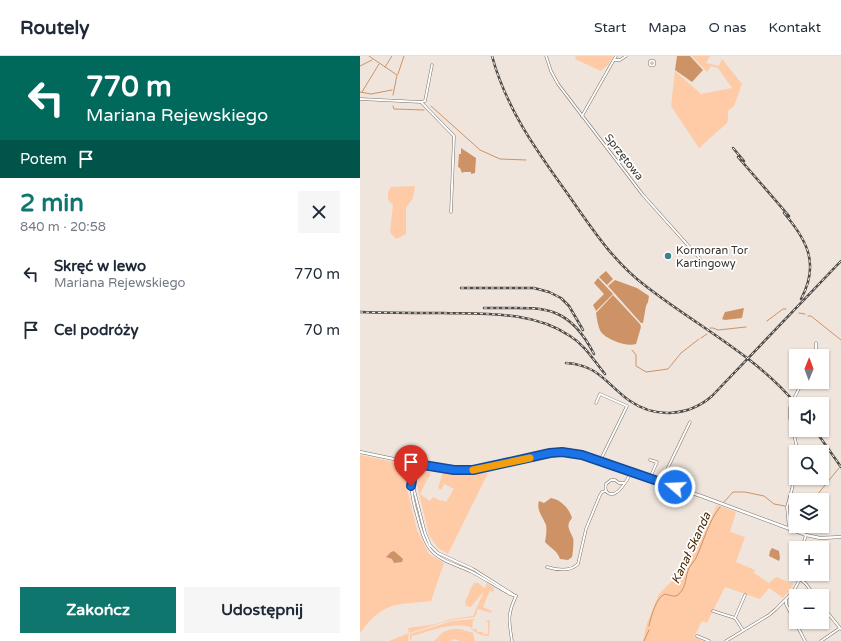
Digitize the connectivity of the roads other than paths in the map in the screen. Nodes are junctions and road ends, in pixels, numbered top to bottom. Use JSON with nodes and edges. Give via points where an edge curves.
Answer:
{"nodes":[{"id":1,"x":546,"y":56,"type":"edge"},
{"id":2,"x":616,"y":56,"type":"edge"},
{"id":3,"x":626,"y":56,"type":"edge"},
{"id":4,"x":650,"y":56,"type":"edge"},
{"id":5,"x":614,"y":60,"type":"junction"},
{"id":6,"x":650,"y":61,"type":"dead end"},
{"id":7,"x":432,"y":65,"type":"dead end"},
{"id":8,"x":360,"y":99,"type":"edge"},
{"id":9,"x":421,"y":102,"type":"junction"},
{"id":10,"x":582,"y":116,"type":"junction"},
{"id":11,"x":451,"y":212,"type":"dead end"},
{"id":12,"x":702,"y":261,"type":"dead end"},
{"id":13,"x":816,"y":344,"type":"dead end"},
{"id":14,"x":816,"y":349,"type":"edge"},
{"id":15,"x":799,"y":389,"type":"edge"},
{"id":16,"x":596,"y":403,"type":"dead end"},
{"id":17,"x":690,"y":422,"type":"dead end"},
{"id":18,"x":797,"y":445,"type":"edge"},
{"id":19,"x":360,"y":452,"type":"edge"},
{"id":20,"x":650,"y":460,"type":"dead end"},
{"id":21,"x":600,"y":461,"type":"junction"},
{"id":22,"x":417,"y":464,"type":"junction"},
{"id":23,"x":631,"y":472,"type":"junction"},
{"id":24,"x":650,"y":478,"type":"junction"},
{"id":25,"x":661,"y":482,"type":"junction"},
{"id":26,"x":619,"y":483,"type":"junction"},
{"id":27,"x":624,"y":483,"type":"junction"},
{"id":28,"x":620,"y":488,"type":"junction"},
{"id":29,"x":606,"y":491,"type":"junction"},
{"id":30,"x":789,"y":498,"type":"edge"},
{"id":31,"x":789,"y":529,"type":"joint"},
{"id":32,"x":800,"y":533,"type":"edge"},
{"id":33,"x":806,"y":535,"type":"junction"},
{"id":34,"x":841,"y":537,"type":"edge"},
{"id":35,"x":804,"y":541,"type":"edge"},
{"id":36,"x":547,"y":567,"type":"dead end"},
{"id":37,"x":799,"y":581,"type":"edge"},
{"id":38,"x":802,"y":581,"type":"edge"},
{"id":39,"x":810,"y":589,"type":"edge"},
{"id":40,"x":745,"y":595,"type":"dead end"},
{"id":41,"x":786,"y":599,"type":"junction"},
{"id":42,"x":713,"y":611,"type":"dead end"},
{"id":43,"x":829,"y":615,"type":"edge"},
{"id":44,"x":735,"y":618,"type":"junction"},
{"id":45,"x":840,"y":628,"type":"edge"},
{"id":46,"x":743,"y":630,"type":"junction"},
{"id":47,"x":697,"y":636,"type":"dead end"},
{"id":48,"x":512,"y":641,"type":"edge"},
{"id":49,"x":709,"y":641,"type":"edge"},
{"id":50,"x":726,"y":641,"type":"edge"},
{"id":51,"x":805,"y":641,"type":"edge"},
{"id":52,"x":821,"y":641,"type":"edge"}],
"edges":[{"from":1,"to":10,"type":"street","name":"Sprzętowa","via":[[558,84]]},
{"from":2,"to":5,"type":"street"},
{"from":3,"to":5,"type":"street"},
{"from":4,"to":6,"type":"street"},
{"from":5,"to":10,"type":"street"},
{"from":7,"to":9,"type":"street","via":[[425,101]]},
{"from":8,"to":9,"type":"street"},
{"from":9,"to":11,"type":"street","via":[[454,136]]},
{"from":10,"to":12,"type":"street","name":"Sprzętowa","via":[[643,195]]},
{"from":13,"to":14,"type":"street"},
{"from":15,"to":18,"type":"street","via":[[790,408]]},
{"from":16,"to":21,"type":"street","via":[[600,394],[627,406]]},
{"from":17,"to":25,"type":"street"},
{"from":19,"to":22,"type":"street"},
{"from":20,"to":24,"type":"street","via":[[657,462]]},
{"from":21,"to":22,"type":"street","via":[[562,452],[473,470],[448,470]]},
{"from":21,"to":23,"type":"street"},
{"from":22,"to":48,"type":"street","via":[[411,492],[428,547],[439,557],[516,596],[508,620]]},
{"from":23,"to":24,"type":"street"},
{"from":23,"to":27,"type":"street"},
{"from":24,"to":25,"type":"street"},
{"from":25,"to":31,"type":"street"},
{"from":26,"to":27,"type":"street"},
{"from":26,"to":28,"type":"street"},
{"from":26,"to":29,"type":"street","via":[[616,480],[608,481]]},
{"from":27,"to":28,"type":"street"},
{"from":28,"to":29,"type":"street","via":[[615,494]]},
{"from":29,"to":36,"type":"street","via":[[600,495],[586,529],[578,564],[574,568],[562,570]]},
{"from":30,"to":31,"type":"street"},
{"from":32,"to":33,"type":"street"},
{"from":33,"to":34,"type":"street","via":[[820,538]]},
{"from":33,"to":35,"type":"street"},
{"from":37,"to":41,"type":"street"},
{"from":38,"to":39,"type":"street"},
{"from":40,"to":44,"type":"street"},
{"from":41,"to":46,"type":"street","via":[[768,615]]},
{"from":41,"to":51,"type":"street","via":[[786,604]]},
{"from":42,"to":44,"type":"street"},
{"from":43,"to":45,"type":"street"},
{"from":44,"to":46,"type":"street"},
{"from":45,"to":52,"type":"street"},
{"from":46,"to":50,"type":"street"},
{"from":47,"to":49,"type":"street"}]}
